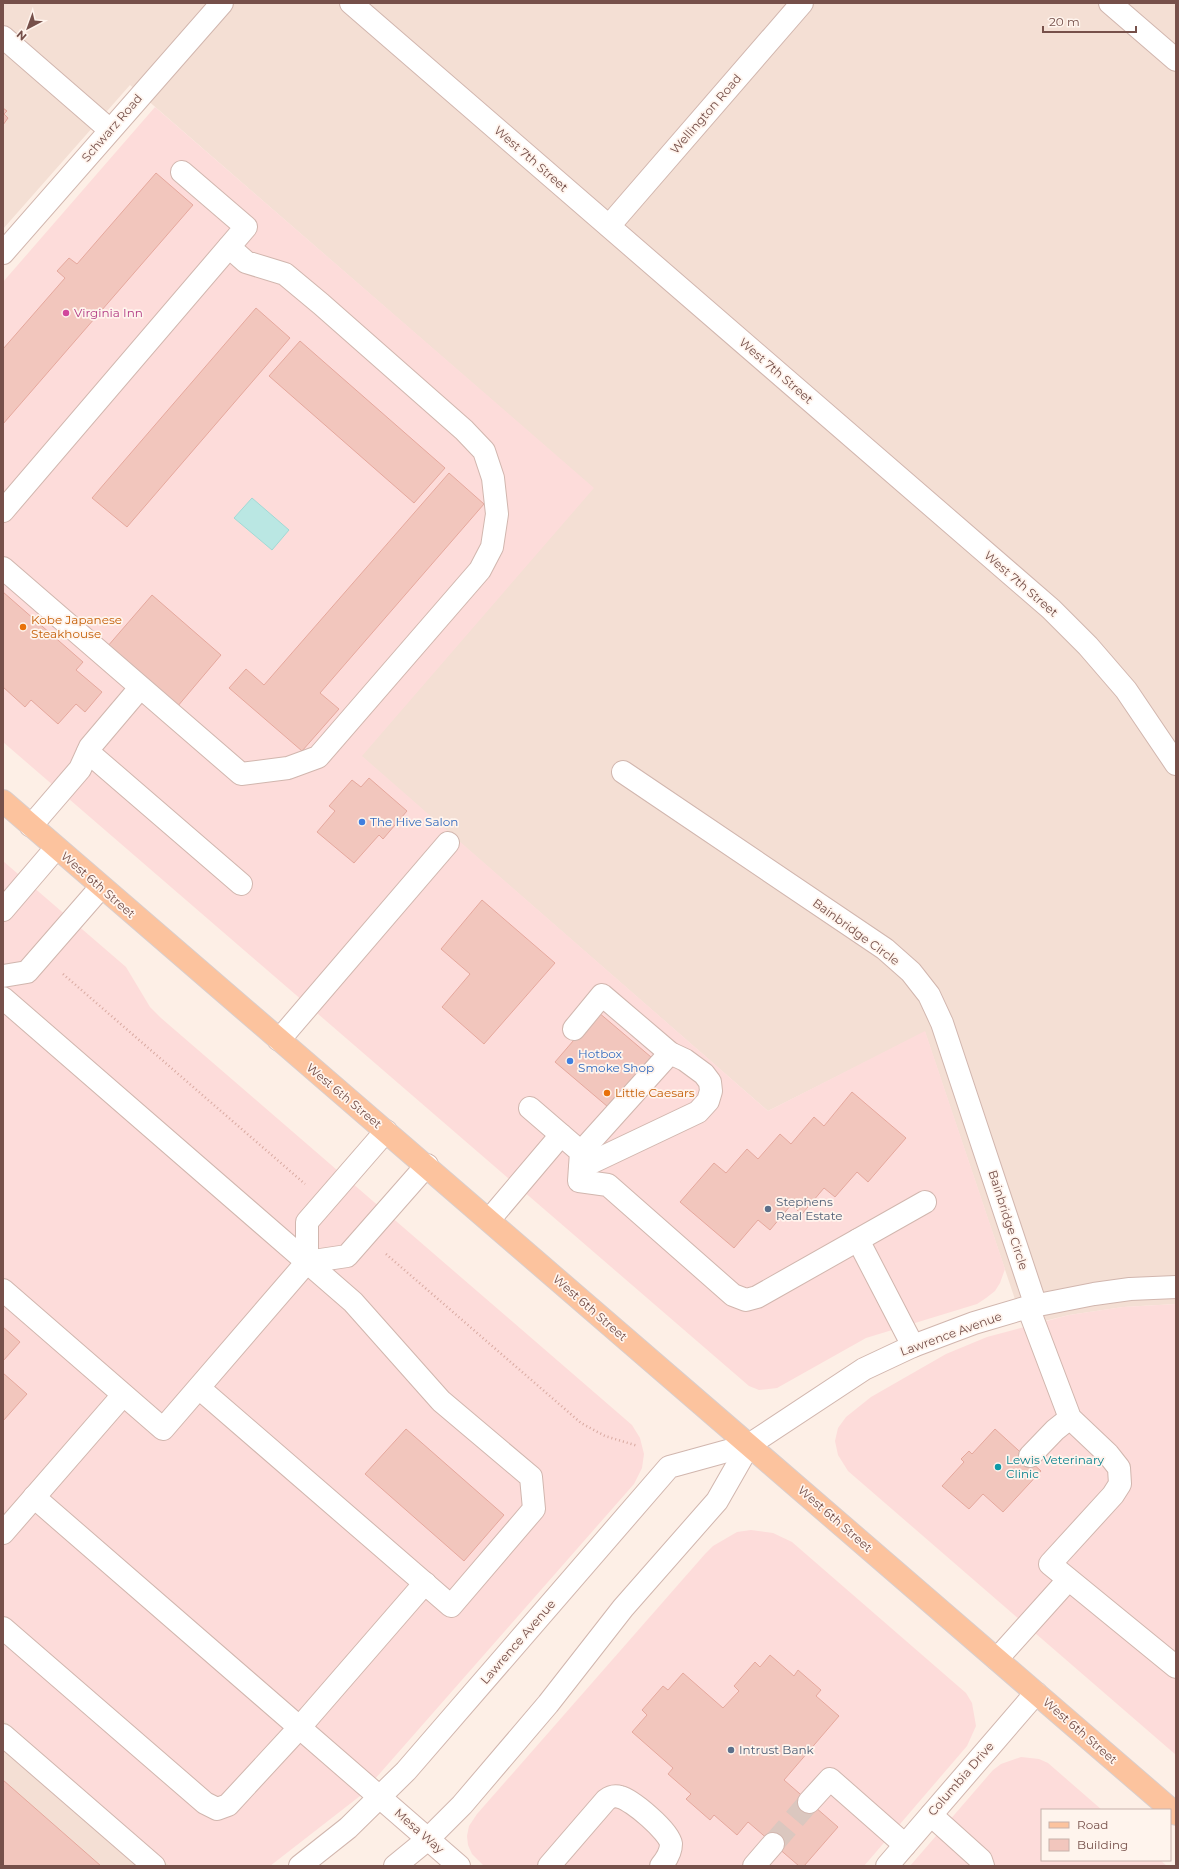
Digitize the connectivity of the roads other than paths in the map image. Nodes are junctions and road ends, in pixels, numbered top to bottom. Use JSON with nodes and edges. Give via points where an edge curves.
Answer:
{"nodes":[{"id":1,"x":222,"y":3,"type":"edge"},
{"id":2,"x":351,"y":3,"type":"edge"},
{"id":3,"x":802,"y":3,"type":"edge"},
{"id":4,"x":1110,"y":3,"type":"edge"},
{"id":5,"x":3,"y":37,"type":"edge"},
{"id":6,"x":1176,"y":60,"type":"edge"},
{"id":7,"x":110,"y":130,"type":"junction"},
{"id":8,"x":182,"y":172,"type":"dead end"},
{"id":9,"x":609,"y":226,"type":"junction"},
{"id":10,"x":229,"y":247,"type":"junction"},
{"id":11,"x":3,"y":253,"type":"edge"},
{"id":12,"x":3,"y":511,"type":"edge"},
{"id":13,"x":3,"y":568,"type":"edge"},
{"id":14,"x":140,"y":688,"type":"junction"},
{"id":15,"x":88,"y":752,"type":"junction"},
{"id":16,"x":1176,"y":764,"type":"edge"},
{"id":17,"x":623,"y":772,"type":"dead end"},
{"id":18,"x":3,"y":801,"type":"edge"},
{"id":19,"x":32,"y":826,"type":"junction"},
{"id":20,"x":448,"y":843,"type":"dead end"},
{"id":21,"x":56,"y":848,"type":"junction"},
{"id":22,"x":241,"y":884,"type":"dead end"},
{"id":23,"x":101,"y":887,"type":"junction"},
{"id":24,"x":3,"y":910,"type":"edge"},
{"id":25,"x":3,"y":976,"type":"edge"},
{"id":26,"x":3,"y":998,"type":"edge"},
{"id":27,"x":574,"y":1029,"type":"dead end"},
{"id":28,"x":279,"y":1040,"type":"junction"},
{"id":29,"x":670,"y":1053,"type":"junction"},
{"id":30,"x":530,"y":1108,"type":"dead end"},
{"id":31,"x":386,"y":1131,"type":"junction"},
{"id":32,"x":561,"y":1135,"type":"junction"},
{"id":33,"x":581,"y":1160,"type":"junction"},
{"id":34,"x":426,"y":1165,"type":"junction"},
{"id":35,"x":925,"y":1202,"type":"dead end"},
{"id":36,"x":489,"y":1220,"type":"junction"},
{"id":37,"x":858,"y":1240,"type":"junction"},
{"id":38,"x":307,"y":1262,"type":"junction"},
{"id":39,"x":1176,"y":1287,"type":"edge"},
{"id":40,"x":3,"y":1290,"type":"edge"},
{"id":41,"x":1032,"y":1306,"type":"junction"},
{"id":42,"x":913,"y":1346,"type":"junction"},
{"id":43,"x":199,"y":1388,"type":"junction"},
{"id":44,"x":123,"y":1395,"type":"junction"},
{"id":45,"x":1070,"y":1418,"type":"junction"},
{"id":46,"x":749,"y":1446,"type":"junction"},
{"id":47,"x":1030,"y":1456,"type":"dead end"},
{"id":48,"x":34,"y":1497,"type":"junction"},
{"id":49,"x":3,"y":1533,"type":"edge"},
{"id":50,"x":1068,"y":1580,"type":"junction"},
{"id":51,"x":425,"y":1583,"type":"junction"},
{"id":52,"x":3,"y":1628,"type":"edge"},
{"id":53,"x":997,"y":1659,"type":"junction"},
{"id":54,"x":1176,"y":1667,"type":"edge"},
{"id":55,"x":1036,"y":1693,"type":"junction"},
{"id":56,"x":300,"y":1727,"type":"junction"},
{"id":57,"x":3,"y":1735,"type":"edge"},
{"id":58,"x":380,"y":1797,"type":"junction"},
{"id":59,"x":809,"y":1802,"type":"tunnel mouth"},
{"id":60,"x":1170,"y":1809,"type":"edge"},
{"id":61,"x":931,"y":1815,"type":"junction"},
{"id":62,"x":428,"y":1839,"type":"junction"},
{"id":63,"x":773,"y":1844,"type":"tunnel mouth"},
{"id":64,"x":905,"y":1845,"type":"junction"},
{"id":65,"x":154,"y":1866,"type":"edge"},
{"id":66,"x":300,"y":1866,"type":"edge"},
{"id":67,"x":395,"y":1866,"type":"edge"},
{"id":68,"x":459,"y":1866,"type":"edge"},
{"id":69,"x":549,"y":1866,"type":"edge"},
{"id":70,"x":661,"y":1866,"type":"edge"},
{"id":71,"x":754,"y":1866,"type":"edge"},
{"id":72,"x":887,"y":1866,"type":"edge"},
{"id":73,"x":982,"y":1866,"type":"edge"}],
"edges":[{"from":1,"to":7,"type":"street","name":"Schwarz Road"},
{"from":2,"to":9,"type":"street","name":"West 7th Street"},
{"from":3,"to":9,"type":"street","name":"Wellington Road"},
{"from":4,"to":6,"type":"street"},
{"from":5,"to":7,"type":"street"},
{"from":7,"to":11,"type":"street","name":"Schwarz Road"},
{"from":8,"to":10,"type":"street","via":[[246,227]]},
{"from":9,"to":16,"type":"street","name":"West 7th Street","via":[[1051,609],[1088,646],[1126,690]]},
{"from":10,"to":12,"type":"street"},
{"from":10,"to":14,"type":"street","via":[[246,262],[285,274],[464,430],[484,451],[493,478],[497,514],[492,547],[480,570],[318,757],[288,768],[241,774]]},
{"from":13,"to":14,"type":"street"},
{"from":14,"to":15,"type":"street"},
{"from":15,"to":19,"type":"street","via":[[80,769]]},
{"from":15,"to":22,"type":"street"},
{"from":17,"to":41,"type":"street","name":"Bainbridge Circle","via":[[885,950],[911,972],[929,995],[942,1023]]},
{"from":18,"to":19,"type":"main road","name":"West 6th Street"},
{"from":19,"to":21,"type":"main road","name":"West 6th Street"},
{"from":20,"to":28,"type":"street"},
{"from":21,"to":23,"type":"main road","name":"West 6th Street"},
{"from":21,"to":24,"type":"street"},
{"from":23,"to":25,"type":"street","via":[[27,972]]},
{"from":23,"to":28,"type":"main road","name":"West 6th Street"},
{"from":26,"to":38,"type":"street"},
{"from":27,"to":29,"type":"street","via":[[602,995]]},
{"from":28,"to":31,"type":"main road","name":"West 6th Street"},
{"from":29,"to":33,"type":"street"},
{"from":29,"to":33,"type":"street","via":[[704,1074],[710,1082],[708,1101],[698,1112]]},
{"from":30,"to":32,"type":"street"},
{"from":31,"to":34,"type":"main road","name":"West 6th Street"},
{"from":31,"to":38,"type":"street","via":[[307,1222]]},
{"from":32,"to":33,"type":"street"},
{"from":32,"to":36,"type":"street"},
{"from":33,"to":37,"type":"street","via":[[579,1181],[608,1185],[733,1295],[746,1300],[757,1297]]},
{"from":34,"to":36,"type":"main road","name":"West 6th Street"},
{"from":34,"to":38,"type":"street","via":[[347,1256]]},
{"from":35,"to":37,"type":"street"},
{"from":36,"to":46,"type":"main road","name":"West 6th Street"},
{"from":37,"to":42,"type":"street"},
{"from":38,"to":43,"type":"street"},
{"from":38,"to":51,"type":"street","via":[[353,1302],[441,1401],[531,1477],[534,1509],[451,1606]]},
{"from":39,"to":41,"type":"street","name":"Lawrence Avenue","via":[[1101,1293]]},
{"from":40,"to":44,"type":"street"},
{"from":41,"to":42,"type":"street","name":"Lawrence Avenue","via":[[974,1323]]},
{"from":41,"to":45,"type":"street","name":"Bainbridge Circle"},
{"from":42,"to":46,"type":"street","name":"Lawrence Avenue","via":[[864,1370]]},
{"from":43,"to":44,"type":"street","via":[[163,1430]]},
{"from":43,"to":51,"type":"street"},
{"from":44,"to":48,"type":"street"},
{"from":45,"to":47,"type":"street"},
{"from":45,"to":50,"type":"street","via":[[1119,1468],[1120,1484],[1050,1564]]},
{"from":46,"to":53,"type":"main road","name":"West 6th Street"},
{"from":46,"to":58,"type":"street","name":"Lawrence Avenue","via":[[670,1468],[406,1771]]},
{"from":46,"to":62,"type":"street","name":"Lawrence Avenue","via":[[717,1501],[623,1608],[548,1704],[462,1805]]},
{"from":48,"to":49,"type":"street"},
{"from":48,"to":56,"type":"street","name":"Mesa Way"},
{"from":50,"to":53,"type":"street"},
{"from":50,"to":54,"type":"street"},
{"from":51,"to":56,"type":"street"},
{"from":52,"to":56,"type":"street","via":[[216,1810],[228,1805]]},
{"from":53,"to":55,"type":"main road","name":"West 6th Street"},
{"from":55,"to":60,"type":"main road","name":"West 6th Street"},
{"from":55,"to":61,"type":"street","name":"Columbia Drive"},
{"from":56,"to":58,"type":"street","name":"Mesa Way"},
{"from":57,"to":65,"type":"street"},
{"from":58,"to":62,"type":"street","name":"Mesa Way"},
{"from":58,"to":66,"type":"street","name":"Lawrence Avenue","via":[[348,1828]]},
{"from":59,"to":64,"type":"street","via":[[830,1779]]},
{"from":61,"to":64,"type":"street","name":"Columbia Drive"},
{"from":61,"to":73,"type":"street","via":[[981,1860]]},
{"from":62,"to":67,"type":"street","name":"Lawrence Avenue"},
{"from":62,"to":68,"type":"street","name":"Mesa Way"},
{"from":63,"to":71,"type":"street"},
{"from":64,"to":72,"type":"street","name":"Columbia Drive"},
{"from":69,"to":70,"type":"street","via":[[606,1800],[612,1796],[620,1796],[629,1800],[666,1832],[671,1844]]}]}
